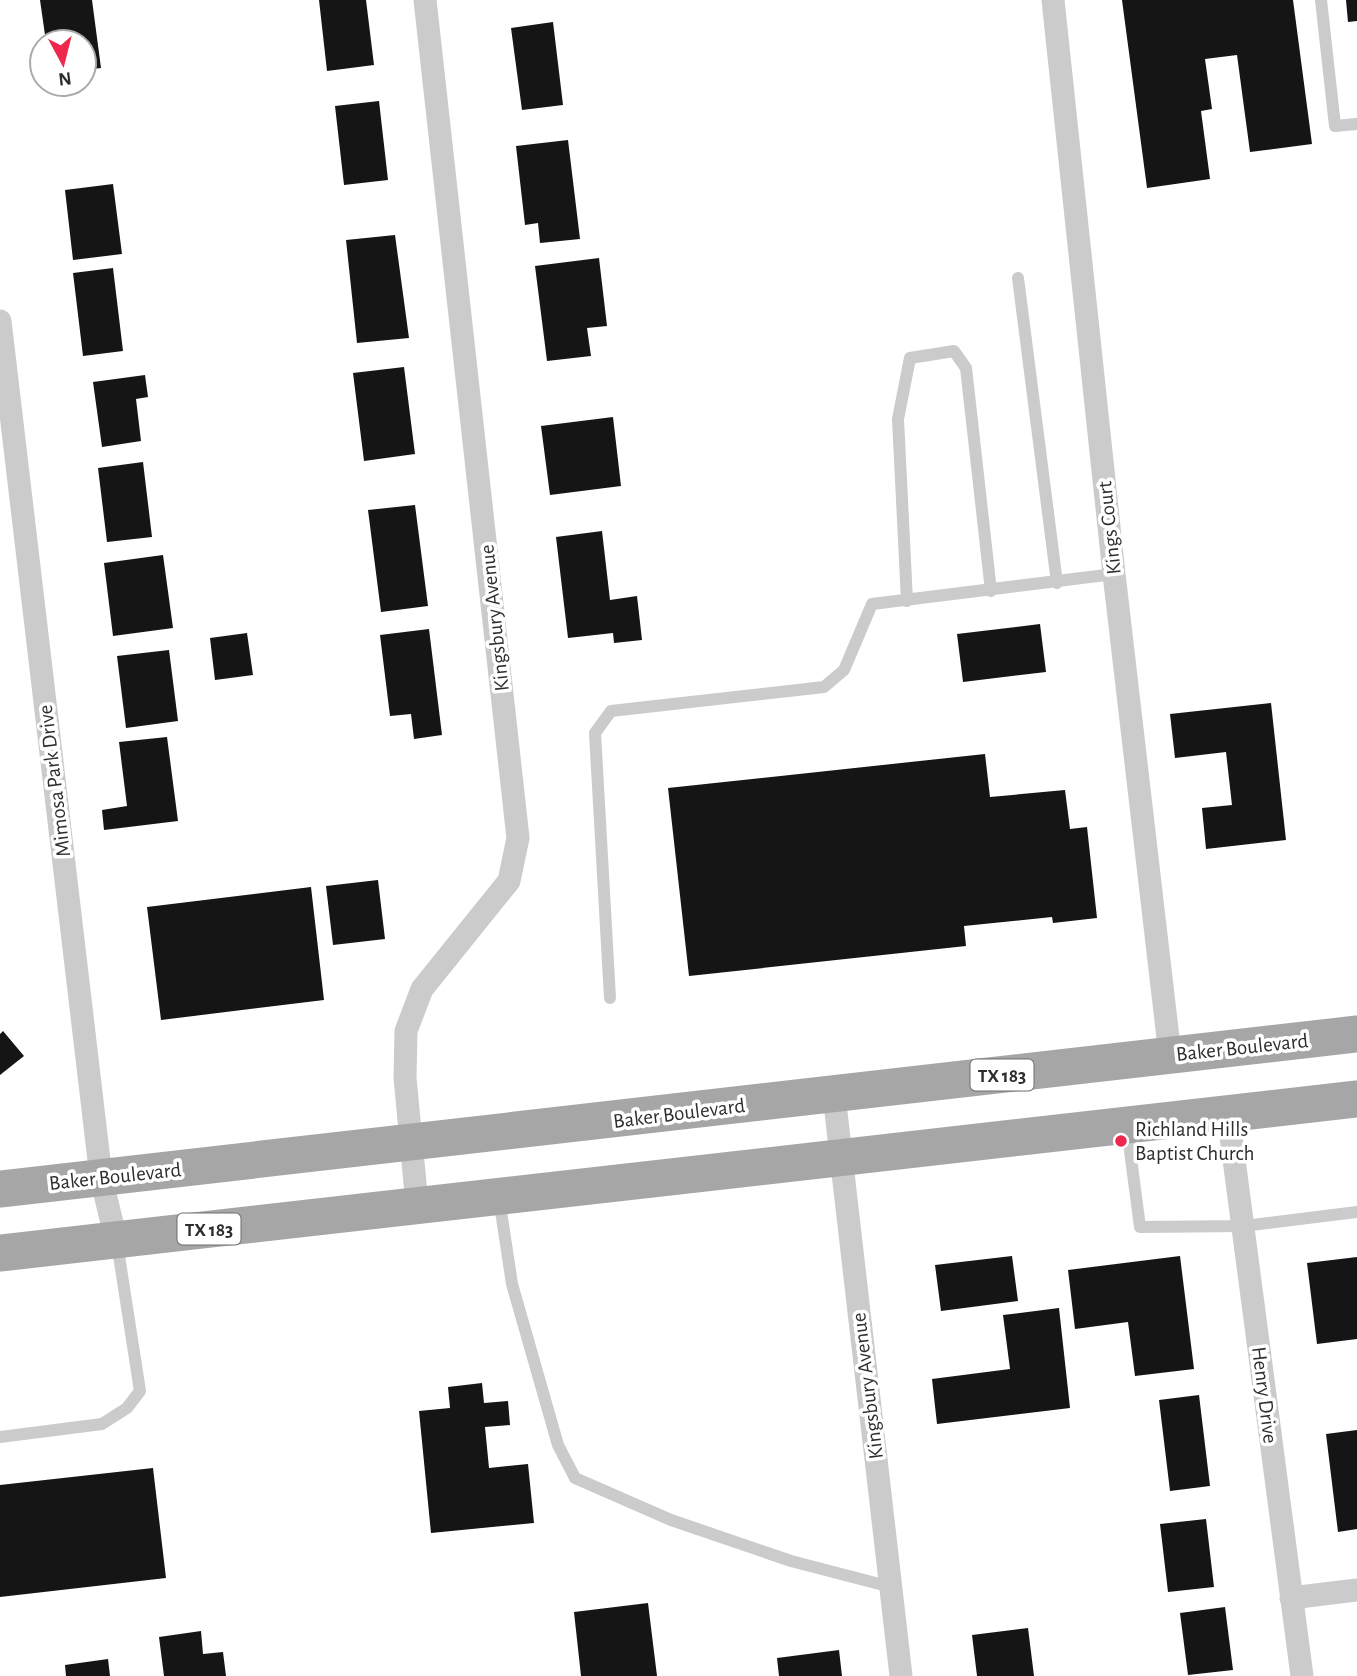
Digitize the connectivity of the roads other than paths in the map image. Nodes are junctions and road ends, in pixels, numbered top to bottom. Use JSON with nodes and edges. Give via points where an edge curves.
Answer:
{"nodes":[{"id":1,"x":425,"y":0,"type":"edge"},
{"id":2,"x":1053,"y":0,"type":"edge"},
{"id":3,"x":1321,"y":0,"type":"edge"},
{"id":4,"x":1357,"y":124,"type":"edge"},
{"id":5,"x":1018,"y":278,"type":"dead end"},
{"id":6,"x":0,"y":321,"type":"edge"},
{"id":7,"x":1114,"y":574,"type":"junction"},
{"id":8,"x":1057,"y":583,"type":"junction"},
{"id":9,"x":991,"y":591,"type":"junction"},
{"id":10,"x":907,"y":601,"type":"junction"},
{"id":11,"x":610,"y":998,"type":"dead end"},
{"id":12,"x":1357,"y":1034,"type":"edge"},
{"id":13,"x":1170,"y":1055,"type":"junction"},
{"id":14,"x":834,"y":1095,"type":"junction"},
{"id":15,"x":1357,"y":1099,"type":"edge"},
{"id":16,"x":1228,"y":1114,"type":"junction"},
{"id":17,"x":1127,"y":1125,"type":"junction"},
{"id":18,"x":411,"y":1143,"type":"junction"},
{"id":19,"x":840,"y":1156,"type":"junction"},
{"id":20,"x":101,"y":1177,"type":"junction"},
{"id":21,"x":0,"y":1189,"type":"edge"},
{"id":22,"x":499,"y":1195,"type":"junction"},
{"id":23,"x":418,"y":1203,"type":"junction"},
{"id":24,"x":1357,"y":1212,"type":"edge"},
{"id":25,"x":1243,"y":1226,"type":"junction"},
{"id":26,"x":116,"y":1240,"type":"junction"},
{"id":27,"x":0,"y":1253,"type":"edge"},
{"id":28,"x":0,"y":1437,"type":"edge"},
{"id":29,"x":891,"y":1587,"type":"junction"},
{"id":30,"x":1357,"y":1590,"type":"edge"},
{"id":31,"x":1292,"y":1598,"type":"junction"},
{"id":32,"x":901,"y":1676,"type":"edge"},
{"id":33,"x":1301,"y":1676,"type":"edge"}],
"edges":[{"from":1,"to":18,"type":"street","name":"Kingsbury Avenue","via":[[518,838],[509,881],[422,989],[406,1031]]},
{"from":2,"to":7,"type":"street","name":"Kings Court"},
{"from":3,"to":4,"type":"lane","via":[[1335,126]]},
{"from":5,"to":8,"type":"lane"},
{"from":6,"to":20,"type":"street","name":"Mimosa Park Drive"},
{"from":7,"to":8,"type":"lane"},
{"from":7,"to":13,"type":"street","name":"Kings Court"},
{"from":8,"to":9,"type":"lane"},
{"from":9,"to":10,"type":"lane"},
{"from":9,"to":10,"type":"lane","via":[[966,368],[954,351],[910,358],[898,419]]},
{"from":10,"to":11,"type":"lane","via":[[872,604],[844,670],[824,687],[611,711],[595,733]]},
{"from":12,"to":13,"type":"main road","name":"Baker Boulevard","number":"TX 183"},
{"from":13,"to":14,"type":"main road","name":"Baker Boulevard","number":"TX 183"},
{"from":14,"to":18,"type":"main road","name":"Baker Boulevard","number":"TX 183"},
{"from":14,"to":19,"type":"street","name":"Kingsbury Avenue"},
{"from":15,"to":16,"type":"main road","number":"TX 183"},
{"from":16,"to":17,"type":"main road","number":"TX 183"},
{"from":16,"to":25,"type":"street","name":"Henry Drive"},
{"from":17,"to":19,"type":"main road","number":"TX 183"},
{"from":17,"to":25,"type":"lane","via":[[1140,1227]]},
{"from":18,"to":20,"type":"main road","name":"Baker Boulevard","number":"TX 183"},
{"from":18,"to":23,"type":"street","name":"Kingsbury Avenue"},
{"from":19,"to":22,"type":"main road","number":"TX 183"},
{"from":19,"to":29,"type":"street","name":"Kingsbury Avenue"},
{"from":20,"to":21,"type":"main road","name":"Baker Boulevard","number":"TX 183"},
{"from":20,"to":26,"type":"street","name":"Mimosa Park Drive"},
{"from":22,"to":23,"type":"main road","number":"TX 183"},
{"from":22,"to":29,"type":"lane","via":[[512,1284],[558,1445],[575,1478],[683,1524],[791,1561]]},
{"from":23,"to":26,"type":"main road","number":"TX 183"},
{"from":24,"to":25,"type":"lane"},
{"from":25,"to":31,"type":"street","name":"Henry Drive"},
{"from":26,"to":27,"type":"main road","number":"TX 183"},
{"from":26,"to":28,"type":"lane","via":[[140,1391],[127,1408],[102,1424]]},
{"from":29,"to":32,"type":"street","name":"Kingsbury Avenue"},
{"from":30,"to":31,"type":"street"},
{"from":31,"to":33,"type":"street","name":"Henry Drive"}]}
